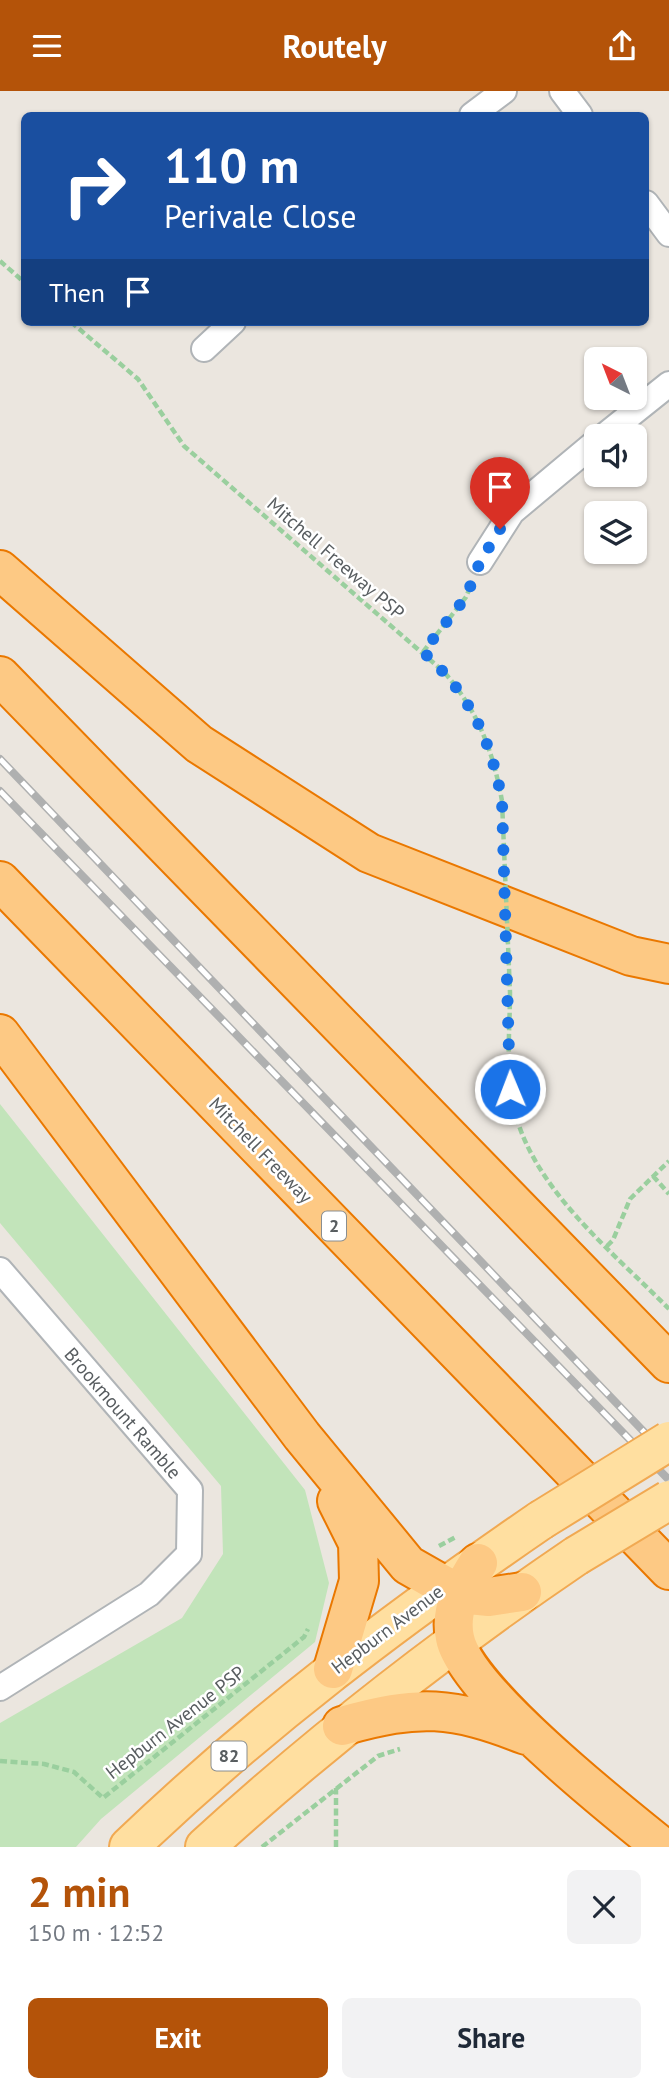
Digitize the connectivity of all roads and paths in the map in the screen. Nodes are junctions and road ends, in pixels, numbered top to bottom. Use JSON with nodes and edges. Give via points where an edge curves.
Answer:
{"nodes":[{"id":1,"x":504,"y":91,"type":"edge"},
{"id":2,"x":562,"y":91,"type":"edge"},
{"id":3,"x":476,"y":112,"type":"edge"},
{"id":4,"x":578,"y":112,"type":"edge"},
{"id":5,"x":649,"y":207,"type":"edge"},
{"id":6,"x":669,"y":234,"type":"edge"},
{"id":7,"x":0,"y":261,"type":"edge"},
{"id":8,"x":21,"y":279,"type":"edge"},
{"id":9,"x":76,"y":326,"type":"edge"},
{"id":10,"x":229,"y":326,"type":"edge"},
{"id":11,"x":204,"y":349,"type":"dead end"},
{"id":12,"x":669,"y":384,"type":"edge"},
{"id":13,"x":619,"y":424,"type":"edge"},
{"id":14,"x":584,"y":452,"type":"edge"},
{"id":15,"x":480,"y":562,"type":"joint"},
{"id":16,"x":0,"y":570,"type":"edge"},
{"id":17,"x":423,"y":652,"type":"junction"},
{"id":18,"x":0,"y":675,"type":"edge"},
{"id":19,"x":0,"y":881,"type":"edge"},
{"id":20,"x":669,"y":964,"type":"edge"},
{"id":21,"x":0,"y":1034,"type":"edge"},
{"id":22,"x":669,"y":1161,"type":"edge"},
{"id":23,"x":653,"y":1177,"type":"junction"},
{"id":24,"x":669,"y":1194,"type":"edge"},
{"id":25,"x":607,"y":1246,"type":"junction"},
{"id":26,"x":0,"y":1270,"type":"edge"},
{"id":27,"x":669,"y":1310,"type":"edge"},
{"id":28,"x":669,"y":1363,"type":"edge"},
{"id":29,"x":302,"y":1436,"type":"junction"},
{"id":30,"x":669,"y":1441,"type":"edge"},
{"id":31,"x":669,"y":1500,"type":"edge"},
{"id":32,"x":669,"y":1570,"type":"edge"},
{"id":33,"x":461,"y":1581,"type":"junction"},
{"id":34,"x":522,"y":1593,"type":"junction"},
{"id":35,"x":310,"y":1626,"type":"dead end"},
{"id":36,"x":455,"y":1640,"type":"junction"},
{"id":37,"x":333,"y":1669,"type":"junction"},
{"id":38,"x":0,"y":1688,"type":"edge"},
{"id":39,"x":342,"y":1726,"type":"junction"},
{"id":40,"x":538,"y":1739,"type":"junction"},
{"id":41,"x":413,"y":1744,"type":"dead end"},
{"id":42,"x":0,"y":1761,"type":"edge"},
{"id":43,"x":337,"y":1788,"type":"junction"},
{"id":44,"x":129,"y":1847,"type":"edge"},
{"id":45,"x":205,"y":1847,"type":"edge"},
{"id":46,"x":262,"y":1847,"type":"edge"},
{"id":47,"x":336,"y":1847,"type":"edge"},
{"id":48,"x":662,"y":1847,"type":"edge"}],
"edges":[{"from":1,"to":3,"type":"street"},
{"from":2,"to":4,"type":"street"},
{"from":5,"to":6,"type":"street"},
{"from":7,"to":8,"type":"path"},
{"from":9,"to":17,"type":"path","name":"Mitchell Freeway PSP","via":[[138,379],[184,446]]},
{"from":10,"to":11,"type":"street"},
{"from":12,"to":13,"type":"street"},
{"from":14,"to":15,"type":"street","via":[[512,512]]},
{"from":15,"to":17,"type":"path","via":[[466,597]]},
{"from":16,"to":20,"type":"highway","via":[[199,744],[369,853],[631,955]]},
{"from":17,"to":25,"type":"path","name":"Mitchell Freeway PSP","bridge":true,"via":[[454,683],[478,720],[495,761],[502,801],[510,1089],[523,1139],[549,1184]]},
{"from":18,"to":28,"type":"highway"},
{"from":19,"to":32,"type":"highway","name":"Mitchell Freeway","number":"2"},
{"from":21,"to":29,"type":"highway"},
{"from":22,"to":23,"type":"path"},
{"from":23,"to":24,"type":"path"},
{"from":23,"to":25,"type":"path","via":[[626,1205]]},
{"from":25,"to":27,"type":"path","name":"Mitchell Freeway PSP"},
{"from":26,"to":38,"type":"street","name":"Brookmount Ramble","via":[[190,1490],[189,1554],[149,1594]]},
{"from":29,"to":33,"type":"highway","via":[[408,1565]]},
{"from":29,"to":37,"type":"highway","via":[[358,1543],[359,1581]]},
{"from":30,"to":33,"type":"main road","name":"Hepburn Avenue","number":"82","bridge":true,"via":[[541,1520]]},
{"from":31,"to":34,"type":"main road","number":"82","bridge":true},
{"from":33,"to":34,"type":"highway","via":[[489,1597]]},
{"from":33,"to":36,"type":"highway","via":[[453,1618]]},
{"from":33,"to":37,"type":"main road","name":"Hepburn Avenue","number":"82"},
{"from":34,"to":36,"type":"main road","number":"82"},
{"from":35,"to":42,"type":"path","name":"Hepburn Avenue PSP","via":[[304,1637],[103,1798],[74,1772],[44,1764]]},
{"from":36,"to":39,"type":"main road","number":"82"},
{"from":36,"to":40,"type":"highway","via":[[466,1665]]},
{"from":37,"to":44,"type":"main road","name":"Hepburn Avenue","number":"82"},
{"from":39,"to":40,"type":"highway","via":[[392,1711],[440,1710],[478,1717]]},
{"from":39,"to":45,"type":"main road","number":"82"},
{"from":40,"to":48,"type":"highway","via":[[597,1796]]},
{"from":41,"to":43,"type":"path","via":[[378,1756]]},
{"from":43,"to":46,"type":"path"},
{"from":43,"to":47,"type":"path"}]}
